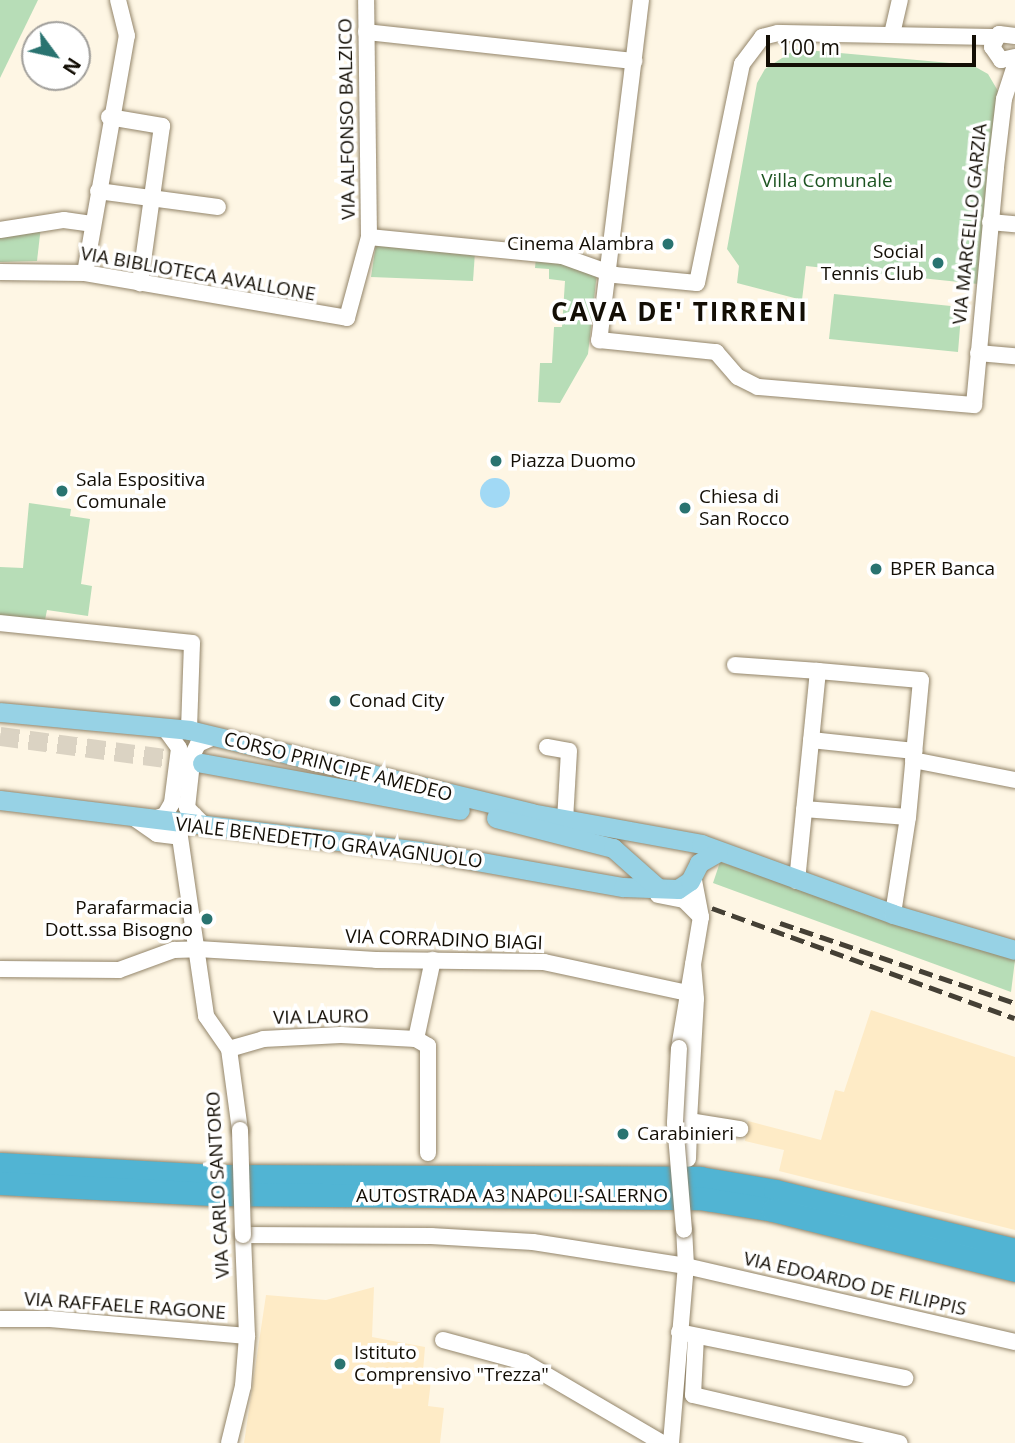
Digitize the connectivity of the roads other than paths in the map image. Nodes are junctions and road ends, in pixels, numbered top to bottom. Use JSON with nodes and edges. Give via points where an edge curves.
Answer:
{"nodes":[{"id":1,"x":118,"y":0,"type":"edge"},
{"id":2,"x":366,"y":0,"type":"edge"},
{"id":3,"x":641,"y":0,"type":"edge"},
{"id":4,"x":900,"y":0,"type":"edge"},
{"id":5,"x":366,"y":32,"type":"junction"},
{"id":6,"x":1007,"y":32,"type":"edge"},
{"id":7,"x":886,"y":34,"type":"junction"},
{"id":8,"x":960,"y":37,"type":"junction"},
{"id":9,"x":996,"y":56,"type":"junction"},
{"id":10,"x":1015,"y":57,"type":"edge"},
{"id":11,"x":634,"y":61,"type":"junction"},
{"id":12,"x":1015,"y":66,"type":"edge"},
{"id":13,"x":1004,"y":99,"type":"junction"},
{"id":14,"x":109,"y":117,"type":"junction"},
{"id":15,"x":97,"y":191,"type":"junction"},
{"id":16,"x":152,"y":198,"type":"junction"},
{"id":17,"x":218,"y":207,"type":"dead end"},
{"id":18,"x":990,"y":222,"type":"junction"},
{"id":19,"x":1015,"y":224,"type":"edge"},
{"id":20,"x":92,"y":225,"type":"junction"},
{"id":21,"x":0,"y":230,"type":"edge"},
{"id":22,"x":369,"y":237,"type":"junction"},
{"id":23,"x":607,"y":270,"type":"junction"},
{"id":24,"x":0,"y":272,"type":"edge"},
{"id":25,"x":85,"y":273,"type":"junction"},
{"id":26,"x":140,"y":283,"type":"junction"},
{"id":27,"x":347,"y":318,"type":"joint"},
{"id":28,"x":978,"y":353,"type":"junction"},
{"id":29,"x":1015,"y":356,"type":"edge"},
{"id":30,"x":0,"y":623,"type":"edge"},
{"id":31,"x":735,"y":665,"type":"dead end"},
{"id":32,"x":818,"y":671,"type":"junction"},
{"id":33,"x":0,"y":712,"type":"edge"},
{"id":34,"x":165,"y":729,"type":"junction"},
{"id":35,"x":189,"y":730,"type":"junction"},
{"id":36,"x":214,"y":737,"type":"junction"},
{"id":37,"x":811,"y":740,"type":"junction"},
{"id":38,"x":547,"y":747,"type":"dead end"},
{"id":39,"x":914,"y":755,"type":"junction"},
{"id":40,"x":202,"y":763,"type":"tunnel mouth"},
{"id":41,"x":1015,"y":780,"type":"edge"},
{"id":42,"x":0,"y":800,"type":"edge"},
{"id":43,"x":804,"y":809,"type":"junction"},
{"id":44,"x":472,"y":813,"type":"junction"},
{"id":45,"x":908,"y":817,"type":"junction"},
{"id":46,"x":141,"y":819,"type":"junction"},
{"id":47,"x":565,"y":820,"type":"junction"},
{"id":48,"x":209,"y":827,"type":"junction"},
{"id":49,"x":673,"y":841,"type":"junction"},
{"id":50,"x":718,"y":852,"type":"junction"},
{"id":51,"x":693,"y":872,"type":"junction"},
{"id":52,"x":797,"y":881,"type":"junction"},
{"id":53,"x":664,"y":892,"type":"junction"},
{"id":54,"x":893,"y":914,"type":"junction"},
{"id":55,"x":701,"y":917,"type":"junction"},
{"id":56,"x":198,"y":949,"type":"junction"},
{"id":57,"x":1015,"y":949,"type":"edge"},
{"id":58,"x":433,"y":960,"type":"junction"},
{"id":59,"x":694,"y":964,"type":"junction"},
{"id":60,"x":0,"y":969,"type":"edge"},
{"id":61,"x":687,"y":993,"type":"junction"},
{"id":62,"x":416,"y":1039,"type":"junction"},
{"id":63,"x":229,"y":1049,"type":"junction"},
{"id":64,"x":689,"y":1121,"type":"junction"},
{"id":65,"x":740,"y":1129,"type":"dead end"},
{"id":66,"x":428,"y":1153,"type":"dead end"},
{"id":67,"x":688,"y":1159,"type":"dead end"},
{"id":68,"x":0,"y":1164,"type":"edge"},
{"id":69,"x":0,"y":1183,"type":"edge"},
{"id":70,"x":243,"y":1235,"type":"junction"},
{"id":71,"x":1015,"y":1250,"type":"edge"},
{"id":72,"x":686,"y":1266,"type":"junction"},
{"id":73,"x":1015,"y":1270,"type":"edge"},
{"id":74,"x":0,"y":1319,"type":"edge"},
{"id":75,"x":679,"y":1332,"type":"junction"},
{"id":76,"x":696,"y":1335,"type":"junction"},
{"id":77,"x":247,"y":1336,"type":"junction"},
{"id":78,"x":443,"y":1340,"type":"dead end"},
{"id":79,"x":1015,"y":1342,"type":"edge"},
{"id":80,"x":905,"y":1378,"type":"dead end"},
{"id":81,"x":229,"y":1443,"type":"edge"},
{"id":82,"x":662,"y":1443,"type":"edge"},
{"id":83,"x":671,"y":1443,"type":"edge"},
{"id":84,"x":899,"y":1443,"type":"edge"}],
"edges":[{"from":1,"to":14,"type":"street","via":[[127,36]]},
{"from":2,"to":5,"type":"street","name":"VIA ALFONSO BALZICO"},
{"from":3,"to":11,"type":"street"},
{"from":4,"to":7,"type":"street"},
{"from":5,"to":11,"type":"street"},
{"from":5,"to":22,"type":"street","name":"VIA ALFONSO BALZICO"},
{"from":6,"to":8,"type":"street"},
{"from":6,"to":9,"type":"street"},
{"from":7,"to":8,"type":"street"},
{"from":7,"to":23,"type":"street","via":[[776,23],[746,39],[731,67],[696,268],[687,275],[617,266]]},
{"from":7,"to":23,"type":"street","via":[[778,33],[762,37],[745,54],[701,278],[693,284],[615,275]]},
{"from":8,"to":9,"type":"street"},
{"from":9,"to":10,"type":"street"},
{"from":9,"to":13,"type":"street"},
{"from":11,"to":23,"type":"street"},
{"from":12,"to":13,"type":"street"},
{"from":13,"to":18,"type":"street","name":"VIA MARCELLO GARZIA"},
{"from":14,"to":15,"type":"street"},
{"from":14,"to":16,"type":"street","via":[[162,126]]},
{"from":15,"to":16,"type":"street"},
{"from":15,"to":20,"type":"street"},
{"from":16,"to":17,"type":"street"},
{"from":16,"to":26,"type":"street"},
{"from":18,"to":19,"type":"street"},
{"from":18,"to":28,"type":"street","name":"VIA MARCELLO GARZIA"},
{"from":20,"to":21,"type":"street","name":"VIA BIBLIOTECA AVALLONE","via":[[64,220]]},
{"from":20,"to":25,"type":"street"},
{"from":22,"to":23,"type":"street","name":"VIA ALFONSO BALZICO","via":[[562,256]]},
{"from":22,"to":27,"type":"street","name":"VIA ALFONSO BALZICO"},
{"from":23,"to":28,"type":"street","name":"VIA MARCELLO GARZIA","via":[[599,340],[716,352],[738,377],[758,387],[974,405]]},
{"from":24,"to":25,"type":"street","name":"VIA BIBLIOTECA AVALLONE"},
{"from":25,"to":26,"type":"street","name":"VIA BIBLIOTECA AVALLONE"},
{"from":26,"to":27,"type":"street","name":"VIA BIBLIOTECA AVALLONE"},
{"from":28,"to":29,"type":"street"},
{"from":30,"to":35,"type":"street","via":[[192,643]]},
{"from":31,"to":32,"type":"street"},
{"from":32,"to":37,"type":"street"},
{"from":32,"to":39,"type":"street","via":[[920,680]]},
{"from":33,"to":34,"type":"main road","name":"CORSO PRINCIPE AMEDEO"},
{"from":34,"to":35,"type":"main road","name":"CORSO PRINCIPE AMEDEO"},
{"from":34,"to":46,"type":"street","via":[[178,748],[172,803],[165,814]]},
{"from":35,"to":36,"type":"main road","name":"CORSO PRINCIPE AMEDEO"},
{"from":36,"to":47,"type":"main road","name":"CORSO PRINCIPE AMEDEO"},
{"from":36,"to":48,"type":"street","via":[[198,744],[193,754],[187,808],[197,822]]},
{"from":37,"to":39,"type":"street"},
{"from":37,"to":43,"type":"street"},
{"from":38,"to":47,"type":"street","via":[[569,751]]},
{"from":39,"to":41,"type":"street"},
{"from":39,"to":45,"type":"street"},
{"from":40,"to":44,"type":"main road"},
{"from":42,"to":46,"type":"main road","name":"VIALE BENEDETTO GRAVAGNUOLO"},
{"from":43,"to":45,"type":"street"},
{"from":43,"to":52,"type":"street"},
{"from":44,"to":47,"type":"main road"},
{"from":44,"to":53,"type":"main road","via":[[613,848]]},
{"from":45,"to":54,"type":"street"},
{"from":46,"to":48,"type":"main road","name":"VIALE BENEDETTO GRAVAGNUOLO"},
{"from":46,"to":56,"type":"street","via":[[157,834],[180,837]]},
{"from":47,"to":49,"type":"main road","name":"CORSO PRINCIPE AMEDEO"},
{"from":48,"to":53,"type":"main road","name":"VIALE BENEDETTO GRAVAGNUOLO","via":[[420,851]]},
{"from":49,"to":50,"type":"main road","name":"CORSO PRINCIPE AMEDEO","via":[[701,844]]},
{"from":49,"to":51,"type":"main road"},
{"from":50,"to":51,"type":"main road"},
{"from":50,"to":52,"type":"main road","name":"CORSO PRINCIPE AMEDEO"},
{"from":51,"to":53,"type":"main road","via":[[678,889]]},
{"from":51,"to":55,"type":"street"},
{"from":52,"to":54,"type":"main road","name":"CORSO PRINCIPE AMEDEO"},
{"from":53,"to":55,"type":"street","via":[[684,900]]},
{"from":54,"to":57,"type":"main road","name":"CORSO PRINCIPE AMEDEO"},
{"from":55,"to":59,"type":"street"},
{"from":56,"to":58,"type":"street","name":"VIA CORRADINO BIAGI"},
{"from":56,"to":60,"type":"street","name":"VIA CORRADINO BIAGI","via":[[174,950],[119,970]]},
{"from":56,"to":63,"type":"street","via":[[206,1016]]},
{"from":58,"to":61,"type":"street","name":"VIA CORRADINO BIAGI","via":[[544,962]]},
{"from":58,"to":62,"type":"street"},
{"from":59,"to":61,"type":"street"},
{"from":59,"to":64,"type":"street"},
{"from":61,"to":72,"type":"street","bridge":true,"via":[[675,1123]]},
{"from":62,"to":63,"type":"street","name":"VIA LAURO","via":[[263,1039]]},
{"from":62,"to":66,"type":"street","via":[[428,1046]]},
{"from":63,"to":70,"type":"street","name":"VIA CARLO SANTORO","bridge":true,"via":[[240,1130]]},
{"from":64,"to":65,"type":"street"},
{"from":64,"to":67,"type":"street"},
{"from":68,"to":71,"type":"highway","name":"AUTOSTRADA A3 NAPOLI-SALERNO","via":[[277,1177],[700,1178],[775,1191]]},
{"from":69,"to":73,"type":"highway","name":"AUTOSTRADA A3 NAPOLI-SALERNO","via":[[212,1194],[699,1198],[773,1210]]},
{"from":70,"to":72,"type":"street","name":"VIA EDOARDO DE FILIPPIS","via":[[431,1236],[533,1242]]},
{"from":70,"to":77,"type":"street","name":"VIA CARLO SANTORO"},
{"from":72,"to":75,"type":"street"},
{"from":72,"to":79,"type":"street","name":"VIA EDOARDO DE FILIPPIS"},
{"from":74,"to":77,"type":"street","name":"VIA RAFFAELE RAGONE"},
{"from":75,"to":76,"type":"street"},
{"from":75,"to":83,"type":"street"},
{"from":76,"to":80,"type":"street"},
{"from":76,"to":84,"type":"street","via":[[693,1395]]},
{"from":77,"to":81,"type":"street","name":"VIA CARLO SANTORO","via":[[243,1386]]},
{"from":78,"to":82,"type":"street","via":[[524,1362]]}]}
